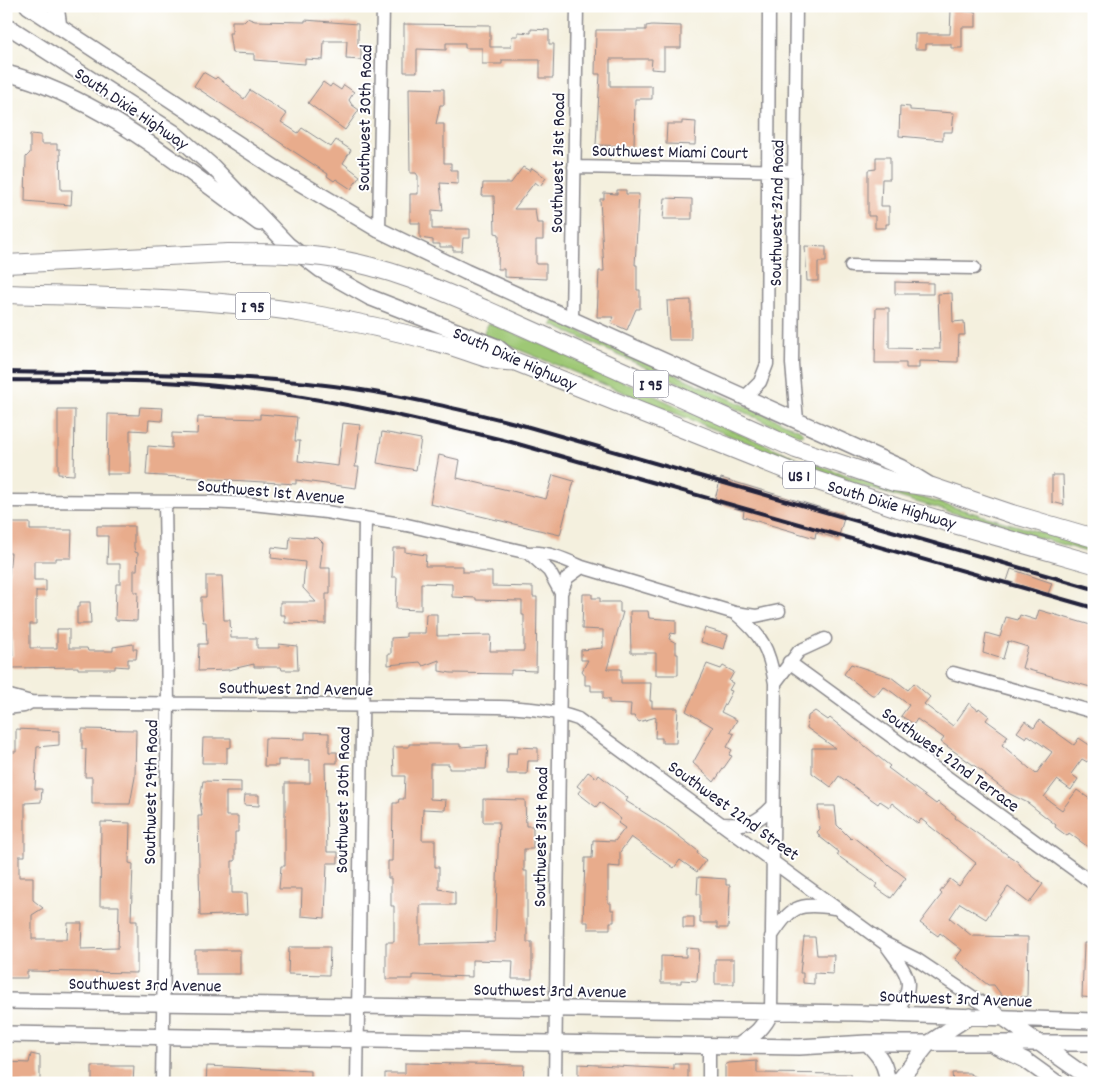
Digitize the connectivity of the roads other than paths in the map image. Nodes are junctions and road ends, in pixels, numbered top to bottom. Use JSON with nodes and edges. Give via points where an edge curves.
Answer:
{"nodes":[{"id":1,"x":28,"y":6,"type":"edge"},
{"id":2,"x":56,"y":6,"type":"edge"},
{"id":3,"x":383,"y":6,"type":"edge"},
{"id":4,"x":577,"y":6,"type":"edge"},
{"id":5,"x":769,"y":6,"type":"edge"},
{"id":6,"x":796,"y":6,"type":"edge"},
{"id":7,"x":6,"y":25,"type":"edge"},
{"id":8,"x":59,"y":26,"type":"junction"},
{"id":9,"x":6,"y":73,"type":"edge"},
{"id":10,"x":574,"y":167,"type":"junction"},
{"id":11,"x":768,"y":170,"type":"junction"},
{"id":12,"x":794,"y":170,"type":"junction"},
{"id":13,"x":379,"y":230,"type":"junction"},
{"id":14,"x":281,"y":238,"type":"junction"},
{"id":15,"x":6,"y":264,"type":"edge"},
{"id":16,"x":851,"y":266,"type":"dead end"},
{"id":17,"x":974,"y":268,"type":"dead end"},
{"id":18,"x":6,"y":294,"type":"edge"},
{"id":19,"x":572,"y":320,"type":"junction"},
{"id":20,"x":514,"y":361,"type":"junction"},
{"id":21,"x":745,"y":397,"type":"junction"},
{"id":22,"x":797,"y":420,"type":"junction"},
{"id":23,"x":932,"y":487,"type":"junction"},
{"id":24,"x":6,"y":500,"type":"edge"},
{"id":25,"x":165,"y":502,"type":"junction"},
{"id":26,"x":365,"y":518,"type":"junction"},
{"id":27,"x":1094,"y":538,"type":"edge"},
{"id":28,"x":529,"y":554,"type":"junction"},
{"id":29,"x":1094,"y":564,"type":"edge"},
{"id":30,"x":582,"y":567,"type":"junction"},
{"id":31,"x":561,"y":592,"type":"junction"},
{"id":32,"x":779,"y":611,"type":"dead end"},
{"id":33,"x":735,"y":613,"type":"junction"},
{"id":34,"x":825,"y":639,"type":"dead end"},
{"id":35,"x":789,"y":662,"type":"junction"},
{"id":36,"x":953,"y":673,"type":"dead end"},
{"id":37,"x":775,"y":683,"type":"junction"},
{"id":38,"x":6,"y":695,"type":"edge"},
{"id":39,"x":31,"y":702,"type":"junction"},
{"id":40,"x":168,"y":703,"type":"junction"},
{"id":41,"x":361,"y":706,"type":"junction"},
{"id":42,"x":6,"y":708,"type":"edge"},
{"id":43,"x":1094,"y":712,"type":"edge"},
{"id":44,"x":559,"y":714,"type":"junction"},
{"id":45,"x":772,"y":807,"type":"junction"},
{"id":46,"x":720,"y":824,"type":"junction"},
{"id":47,"x":771,"y":861,"type":"junction"},
{"id":48,"x":1094,"y":884,"type":"edge"},
{"id":49,"x":836,"y":908,"type":"junction"},
{"id":50,"x":771,"y":938,"type":"junction"},
{"id":51,"x":884,"y":944,"type":"junction"},
{"id":52,"x":6,"y":1002,"type":"edge"},
{"id":53,"x":164,"y":1003,"type":"junction"},
{"id":54,"x":357,"y":1006,"type":"junction"},
{"id":55,"x":556,"y":1009,"type":"junction"},
{"id":56,"x":771,"y":1012,"type":"junction"},
{"id":57,"x":893,"y":1014,"type":"junction"},
{"id":58,"x":972,"y":1016,"type":"junction"},
{"id":59,"x":1004,"y":1018,"type":"junction"},
{"id":60,"x":1094,"y":1021,"type":"edge"},
{"id":61,"x":6,"y":1034,"type":"edge"},
{"id":62,"x":163,"y":1036,"type":"junction"},
{"id":63,"x":357,"y":1039,"type":"junction"},
{"id":64,"x":555,"y":1042,"type":"junction"},
{"id":65,"x":929,"y":1042,"type":"junction"},
{"id":66,"x":1038,"y":1042,"type":"junction"},
{"id":67,"x":867,"y":1043,"type":"junction"},
{"id":68,"x":988,"y":1043,"type":"junction"},
{"id":69,"x":1094,"y":1043,"type":"edge"},
{"id":70,"x":710,"y":1045,"type":"junction"},
{"id":71,"x":740,"y":1045,"type":"junction"},
{"id":72,"x":1094,"y":1082,"type":"edge"},
{"id":73,"x":162,"y":1083,"type":"edge"},
{"id":74,"x":357,"y":1083,"type":"edge"},
{"id":75,"x":554,"y":1083,"type":"edge"},
{"id":76,"x":709,"y":1083,"type":"edge"},
{"id":77,"x":887,"y":1083,"type":"edge"},
{"id":78,"x":897,"y":1083,"type":"edge"},
{"id":79,"x":1057,"y":1083,"type":"edge"}],
"edges":[{"from":1,"to":8,"type":"main road","name":"South Dixie Highway"},
{"from":2,"to":8,"type":"main road"},
{"from":3,"to":13,"type":"street","name":"Southwest 30th Road"},
{"from":4,"to":10,"type":"street","name":"Southwest 31st Road"},
{"from":5,"to":11,"type":"street","name":"Southwest 32nd Road"},
{"from":6,"to":12,"type":"street","name":"Southwest 32nd Road"},
{"from":7,"to":14,"type":"main road","name":"South Dixie Highway","via":[[173,132],[220,174]]},
{"from":8,"to":13,"type":"main road","name":"South Dixie Highway","via":[[275,168]]},
{"from":9,"to":14,"type":"main road","via":[[44,85],[94,108]]},
{"from":10,"to":11,"type":"street","name":"Southwest Miami Court"},
{"from":10,"to":19,"type":"street","name":"Southwest 31st Road"},
{"from":11,"to":12,"type":"street","name":"Southwest Miami Court"},
{"from":11,"to":21,"type":"street","name":"Southwest 32nd Road","via":[[766,364],[760,382]]},
{"from":12,"to":22,"type":"street","name":"Southwest 32nd Road","via":[[792,364]]},
{"from":13,"to":19,"type":"main road","name":"South Dixie Highway"},
{"from":14,"to":20,"type":"main road","name":"South Dixie Highway","via":[[307,261],[354,290],[497,347]]},
{"from":15,"to":23,"type":"highway","number":"I 95","bridge":true,"via":[[228,253],[292,254],[360,264],[411,279],[484,309],[796,448],[894,482]]},
{"from":16,"to":17,"type":"street"},
{"from":18,"to":20,"type":"highway","number":"I 95","via":[[171,298],[246,305],[355,322],[503,362]]},
{"from":19,"to":21,"type":"main road","name":"South Dixie Highway"},
{"from":20,"to":29,"type":"highway","name":"South Dixie Highway","number":"US 1","via":[[812,479],[898,508]]},
{"from":21,"to":22,"type":"main road","name":"South Dixie Highway"},
{"from":22,"to":23,"type":"main road","name":"South Dixie Highway","via":[[900,467]]},
{"from":23,"to":27,"type":"highway","name":"South Dixie Highway"},
{"from":24,"to":25,"type":"street","name":"Southwest 1st Avenue"},
{"from":25,"to":26,"type":"street","name":"Southwest 1st Avenue","via":[[252,504]]},
{"from":25,"to":40,"type":"street","name":"Southwest 29th Road"},
{"from":26,"to":28,"type":"street","name":"Southwest 1st Avenue"},
{"from":26,"to":41,"type":"street","name":"Southwest 30th Road"},
{"from":28,"to":30,"type":"street","name":"Southwest 1st Avenue","via":[[538,552]]},
{"from":28,"to":31,"type":"street","name":"Southwest 1st Avenue","via":[[549,571]]},
{"from":30,"to":31,"type":"street","via":[[567,578]]},
{"from":30,"to":33,"type":"street","name":"Southwest 1st Avenue"},
{"from":31,"to":44,"type":"street","name":"Southwest 31st Road"},
{"from":32,"to":33,"type":"street","name":"Southwest 1st Avenue","via":[[756,616]]},
{"from":33,"to":37,"type":"street","name":"Southwest 1st Avenue","via":[[759,635],[771,661]]},
{"from":34,"to":35,"type":"street","via":[[799,651]]},
{"from":35,"to":37,"type":"street"},
{"from":35,"to":48,"type":"street","name":"Southwest 22nd Terrace"},
{"from":36,"to":43,"type":"street"},
{"from":37,"to":45,"type":"street"},
{"from":38,"to":39,"type":"street","name":"Southwest 2nd Avenue"},
{"from":39,"to":40,"type":"street","name":"Southwest 2nd Avenue"},
{"from":39,"to":42,"type":"street","name":"Southwest 2nd Avenue"},
{"from":40,"to":41,"type":"street","name":"Southwest 2nd Avenue"},
{"from":40,"to":53,"type":"street","name":"Southwest 29th Road"},
{"from":41,"to":44,"type":"street","name":"Southwest 2nd Avenue","via":[[507,707]]},
{"from":41,"to":54,"type":"street","name":"Southwest 30th Road"},
{"from":44,"to":46,"type":"street","name":"Southwest 22nd Street","via":[[578,720]]},
{"from":44,"to":55,"type":"street","name":"Southwest 31st Road"},
{"from":45,"to":46,"type":"street","via":[[756,822]]},
{"from":45,"to":47,"type":"street"},
{"from":46,"to":47,"type":"street","name":"Southwest 22nd Street"},
{"from":47,"to":49,"type":"street","name":"Southwest 22nd Street"},
{"from":47,"to":50,"type":"street"},
{"from":49,"to":50,"type":"street","via":[[813,905],[795,909]]},
{"from":49,"to":51,"type":"street","name":"Southwest 22nd Street"},
{"from":50,"to":56,"type":"street"},
{"from":51,"to":57,"type":"street","name":"Southwest 22nd Street","via":[[903,969],[909,983],[906,997]]},
{"from":51,"to":59,"type":"street","name":"Southwest 22nd Street","via":[[916,958]]},
{"from":52,"to":53,"type":"main road","name":"Southwest 3rd Avenue"},
{"from":53,"to":54,"type":"main road","name":"Southwest 3rd Avenue"},
{"from":53,"to":62,"type":"street","name":"Southwest 29th Road"},
{"from":54,"to":55,"type":"main road","name":"Southwest 3rd Avenue"},
{"from":54,"to":63,"type":"street","name":"Southwest 30th Road"},
{"from":55,"to":56,"type":"main road","name":"Southwest 3rd Avenue"},
{"from":55,"to":64,"type":"street","name":"Southwest 31st Road"},
{"from":56,"to":57,"type":"main road","name":"Southwest 3rd Avenue"},
{"from":56,"to":71,"type":"main road","via":[[758,1032]]},
{"from":57,"to":58,"type":"main road","name":"Southwest 3rd Avenue"},
{"from":58,"to":59,"type":"main road","name":"Southwest 3rd Avenue"},
{"from":58,"to":65,"type":"main road"},
{"from":59,"to":60,"type":"main road","name":"Southwest 3rd Avenue"},
{"from":59,"to":66,"type":"main road","name":"Southwest 22nd Street"},
{"from":61,"to":62,"type":"main road"},
{"from":62,"to":63,"type":"main road"},
{"from":62,"to":73,"type":"street","name":"Southwest 29th Road"},
{"from":63,"to":64,"type":"main road"},
{"from":63,"to":74,"type":"street","name":"Southwest 30th Road"},
{"from":64,"to":70,"type":"main road"},
{"from":64,"to":75,"type":"street","name":"Southwest 31st Road"},
{"from":65,"to":67,"type":"main road"},
{"from":65,"to":68,"type":"main road"},
{"from":65,"to":78,"type":"main road"},
{"from":66,"to":68,"type":"main road"},
{"from":66,"to":69,"type":"main road"},
{"from":66,"to":72,"type":"main road","name":"Southwest 22nd Street"},
{"from":67,"to":71,"type":"main road","via":[[799,1047]]},
{"from":67,"to":77,"type":"main road","via":[[880,1056],[887,1071]]},
{"from":68,"to":79,"type":"main road","via":[[1025,1060]]},
{"from":70,"to":71,"type":"main road"},
{"from":70,"to":76,"type":"street"}]}
